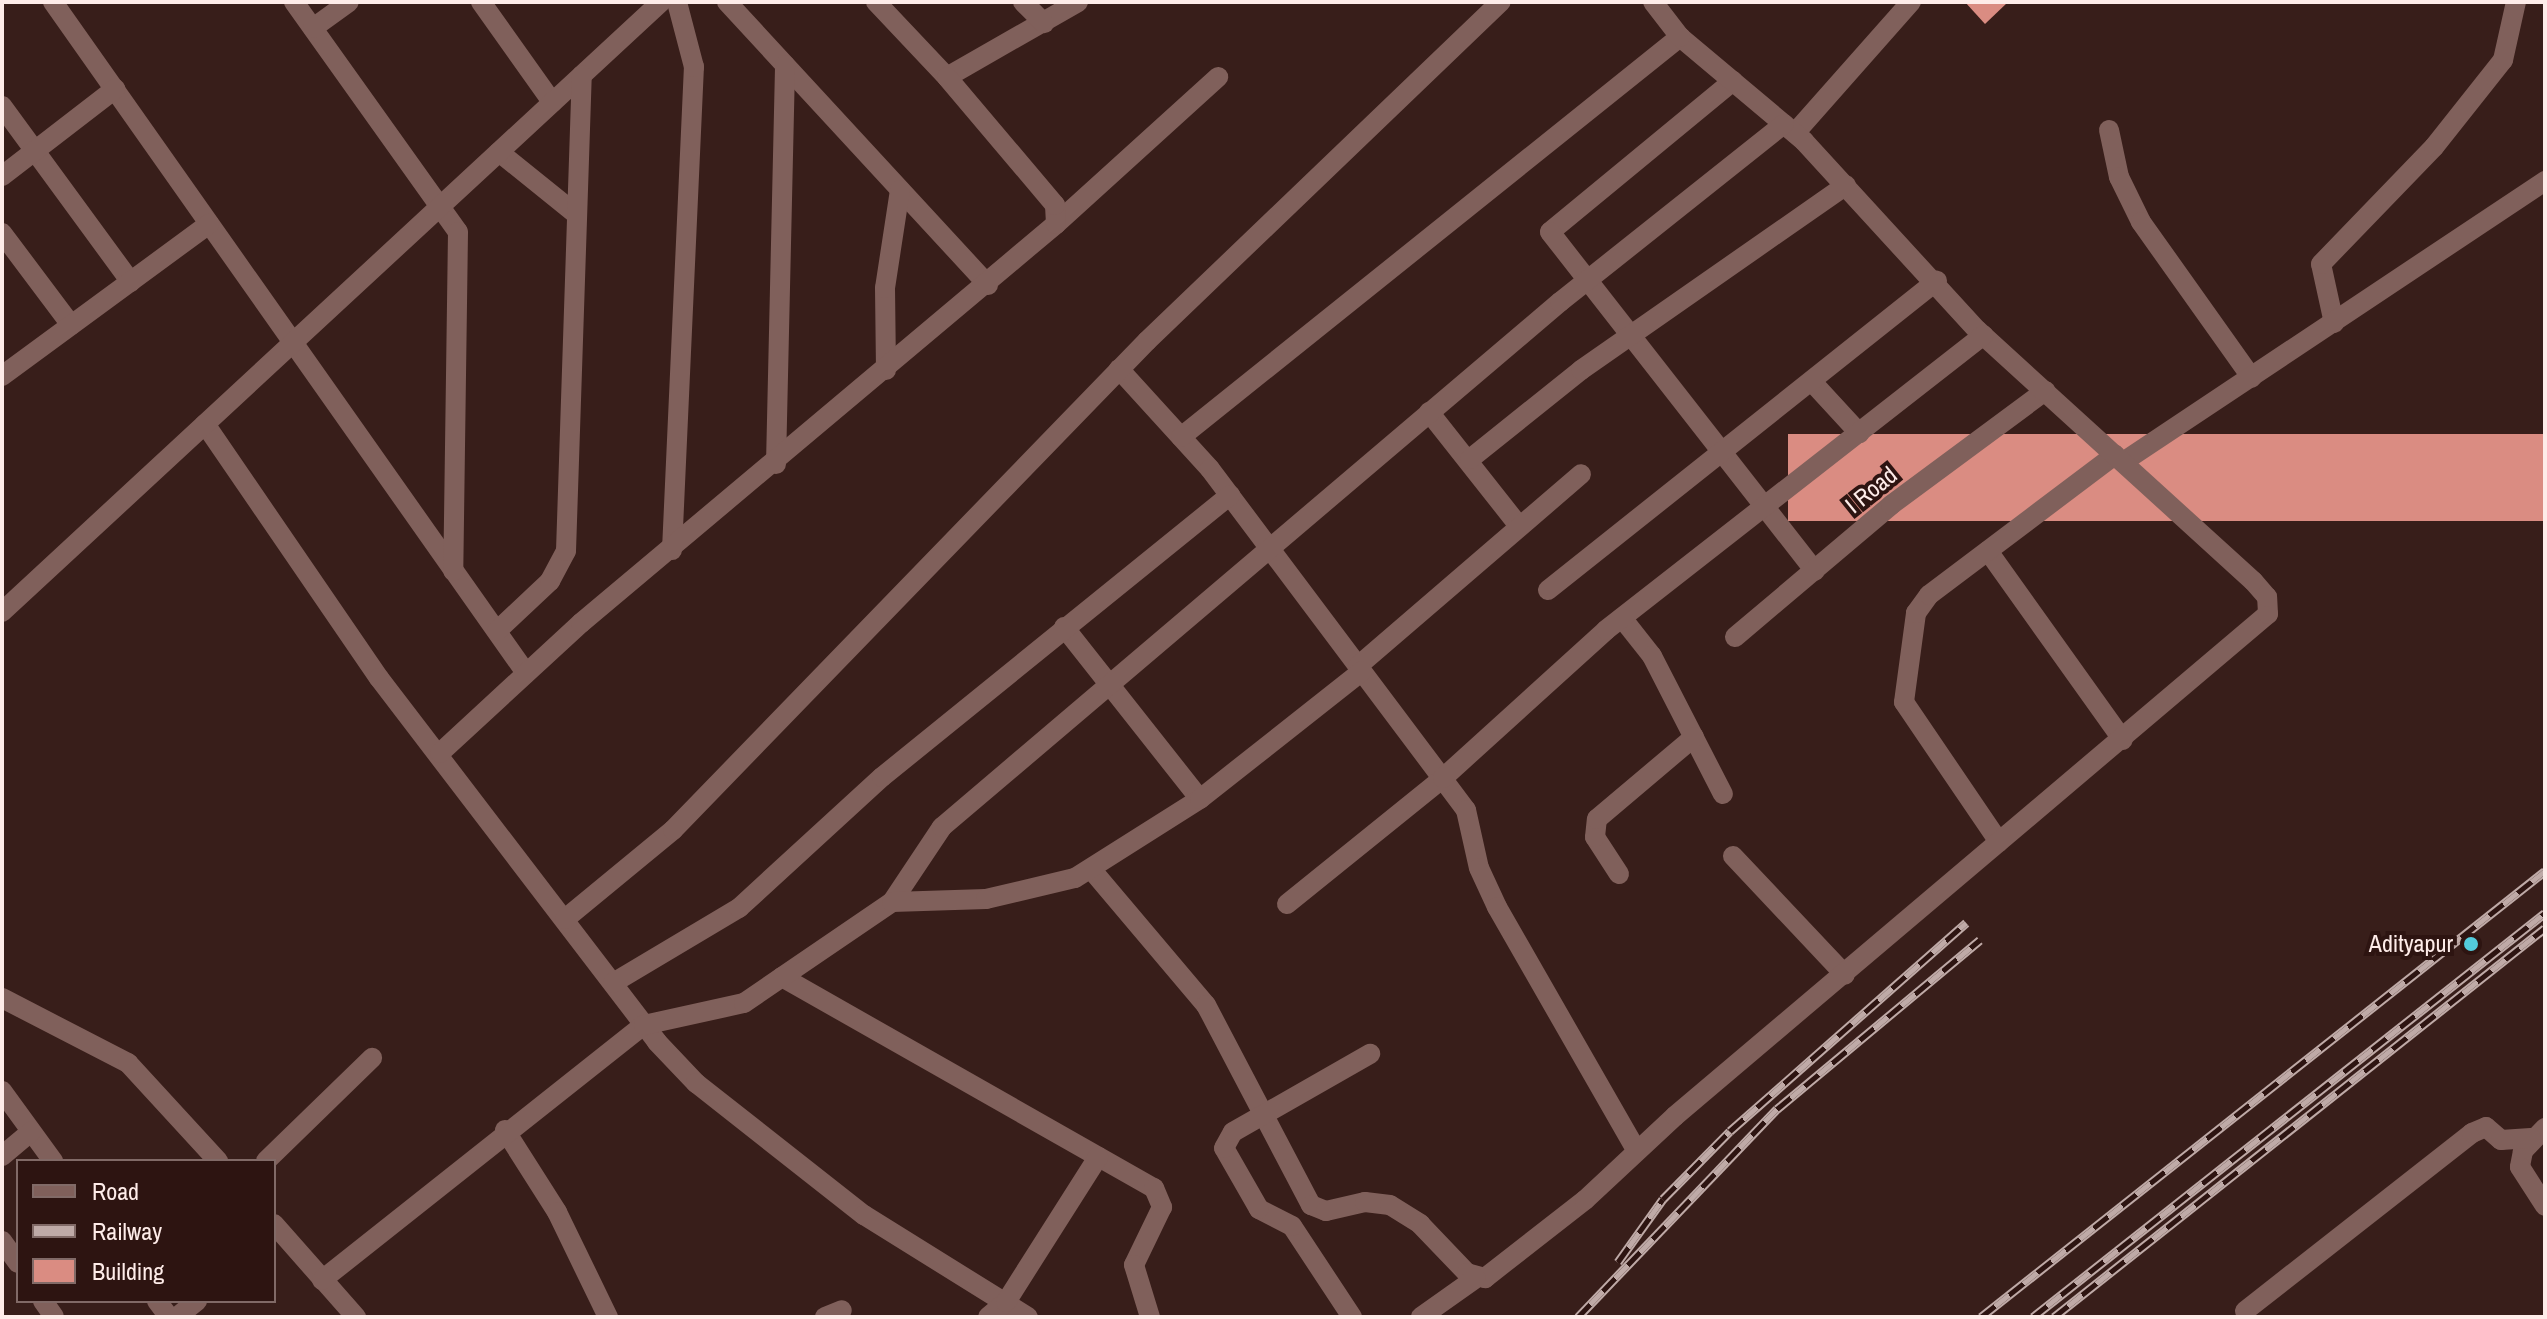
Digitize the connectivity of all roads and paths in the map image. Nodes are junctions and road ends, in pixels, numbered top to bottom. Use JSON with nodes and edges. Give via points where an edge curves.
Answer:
{"nodes":[{"id":1,"x":53,"y":2,"type":"edge"},
{"id":2,"x":294,"y":2,"type":"edge"},
{"id":3,"x":349,"y":2,"type":"edge"},
{"id":4,"x":481,"y":2,"type":"edge"},
{"id":5,"x":661,"y":2,"type":"edge"},
{"id":6,"x":677,"y":2,"type":"edge"},
{"id":7,"x":727,"y":2,"type":"edge"},
{"id":8,"x":876,"y":2,"type":"edge"},
{"id":9,"x":1023,"y":2,"type":"edge"},
{"id":10,"x":1078,"y":2,"type":"edge"},
{"id":11,"x":1501,"y":2,"type":"edge"},
{"id":12,"x":1653,"y":2,"type":"edge"},
{"id":13,"x":1911,"y":2,"type":"edge"},
{"id":14,"x":2516,"y":2,"type":"edge"},
{"id":15,"x":1044,"y":23,"type":"junction"},
{"id":16,"x":313,"y":28,"type":"junction"},
{"id":17,"x":1680,"y":37,"type":"junction"},
{"id":18,"x":785,"y":65,"type":"junction"},
{"id":19,"x":582,"y":75,"type":"junction"},
{"id":20,"x":947,"y":77,"type":"junction"},
{"id":21,"x":1218,"y":77,"type":"dead end"},
{"id":22,"x":1733,"y":81,"type":"junction"},
{"id":23,"x":115,"y":89,"type":"junction"},
{"id":24,"x":552,"y":102,"type":"junction"},
{"id":25,"x":2,"y":106,"type":"edge"},
{"id":26,"x":1789,"y":129,"type":"junction"},
{"id":27,"x":2109,"y":130,"type":"dead end"},
{"id":28,"x":35,"y":150,"type":"junction"},
{"id":29,"x":499,"y":152,"type":"junction"},
{"id":30,"x":2,"y":176,"type":"edge"},
{"id":31,"x":2545,"y":181,"type":"edge"},
{"id":32,"x":1846,"y":185,"type":"junction"},
{"id":33,"x":900,"y":190,"type":"junction"},
{"id":34,"x":441,"y":206,"type":"junction"},
{"id":35,"x":577,"y":215,"type":"junction"},
{"id":36,"x":209,"y":224,"type":"junction"},
{"id":37,"x":1056,"y":224,"type":"junction"},
{"id":38,"x":2,"y":233,"type":"edge"},
{"id":39,"x":1937,"y":281,"type":"junction"},
{"id":40,"x":131,"y":282,"type":"junction"},
{"id":41,"x":1587,"y":282,"type":"junction"},
{"id":42,"x":988,"y":285,"type":"junction"},
{"id":43,"x":2334,"y":323,"type":"junction"},
{"id":44,"x":71,"y":325,"type":"junction"},
{"id":45,"x":1633,"y":333,"type":"junction"},
{"id":46,"x":1983,"y":335,"type":"junction"},
{"id":47,"x":292,"y":344,"type":"junction"},
{"id":48,"x":1119,"y":369,"type":"junction"},
{"id":49,"x":886,"y":370,"type":"junction"},
{"id":50,"x":2,"y":376,"type":"edge"},
{"id":51,"x":2252,"y":378,"type":"junction"},
{"id":52,"x":1814,"y":384,"type":"junction"},
{"id":53,"x":2045,"y":391,"type":"junction"},
{"id":54,"x":1429,"y":412,"type":"junction"},
{"id":55,"x":205,"y":424,"type":"junction"},
{"id":56,"x":1859,"y":433,"type":"junction"},
{"id":57,"x":1181,"y":437,"type":"junction"},
{"id":58,"x":1723,"y":454,"type":"junction"},
{"id":59,"x":1470,"y":459,"type":"junction"},
{"id":60,"x":2119,"y":459,"type":"junction"},
{"id":61,"x":776,"y":464,"type":"junction"},
{"id":62,"x":1581,"y":474,"type":"dead end"},
{"id":63,"x":1230,"y":495,"type":"junction"},
{"id":64,"x":1765,"y":507,"type":"junction"},
{"id":65,"x":1519,"y":526,"type":"junction"},
{"id":66,"x":1271,"y":549,"type":"junction"},
{"id":67,"x":672,"y":550,"type":"junction"},
{"id":68,"x":1988,"y":551,"type":"junction"},
{"id":69,"x":453,"y":571,"type":"junction"},
{"id":70,"x":1815,"y":571,"type":"junction"},
{"id":71,"x":1548,"y":590,"type":"dead end"},
{"id":72,"x":2,"y":612,"type":"edge"},
{"id":73,"x":1622,"y":618,"type":"junction"},
{"id":74,"x":1064,"y":627,"type":"junction"},
{"id":75,"x":497,"y":631,"type":"junction"},
{"id":76,"x":1735,"y":637,"type":"dead end"},
{"id":77,"x":1360,"y":668,"type":"junction"},
{"id":78,"x":526,"y":673,"type":"junction"},
{"id":79,"x":1113,"y":686,"type":"junction"},
{"id":80,"x":1694,"y":737,"type":"junction"},
{"id":81,"x":2123,"y":740,"type":"junction"},
{"id":82,"x":440,"y":753,"type":"junction"},
{"id":83,"x":1443,"y":778,"type":"junction"},
{"id":84,"x":1723,"y":794,"type":"dead end"},
{"id":85,"x":1200,"y":799,"type":"junction"},
{"id":86,"x":1999,"y":842,"type":"junction"},
{"id":87,"x":1733,"y":856,"type":"dead end"},
{"id":88,"x":1091,"y":869,"type":"junction"},
{"id":89,"x":1619,"y":874,"type":"dead end"},
{"id":90,"x":892,"y":902,"type":"junction"},
{"id":91,"x":1287,"y":904,"type":"dead end"},
{"id":92,"x":565,"y":919,"type":"junction"},
{"id":93,"x":1845,"y":975,"type":"junction"},
{"id":94,"x":782,"y":977,"type":"junction"},
{"id":95,"x":613,"y":983,"type":"junction"},
{"id":96,"x":2,"y":998,"type":"edge"},
{"id":97,"x":644,"y":1025,"type":"junction"},
{"id":98,"x":1370,"y":1054,"type":"dead end"},
{"id":99,"x":372,"y":1058,"type":"dead end"},
{"id":100,"x":2,"y":1091,"type":"edge"},
{"id":101,"x":1264,"y":1116,"type":"junction"},
{"id":102,"x":505,"y":1130,"type":"junction"},
{"id":103,"x":31,"y":1132,"type":"junction"},
{"id":104,"x":2538,"y":1133,"type":"edge"},
{"id":105,"x":1637,"y":1151,"type":"junction"},
{"id":106,"x":2,"y":1156,"type":"edge"},
{"id":107,"x":1098,"y":1157,"type":"junction"},
{"id":108,"x":51,"y":1159,"type":"edge"},
{"id":109,"x":216,"y":1159,"type":"edge"},
{"id":110,"x":268,"y":1159,"type":"edge"},
{"id":111,"x":2545,"y":1206,"type":"edge"},
{"id":112,"x":276,"y":1232,"type":"edge"},
{"id":113,"x":2,"y":1241,"type":"edge"},
{"id":114,"x":16,"y":1260,"type":"edge"},
{"id":115,"x":1476,"y":1278,"type":"junction"},
{"id":116,"x":322,"y":1280,"type":"junction"},
{"id":117,"x":1006,"y":1302,"type":"junction"},
{"id":118,"x":194,"y":1303,"type":"edge"},
{"id":119,"x":342,"y":1309,"type":"edge"},
{"id":120,"x":2245,"y":1311,"type":"dead end"},
{"id":121,"x":177,"y":1317,"type":"edge"},
{"id":122,"x":356,"y":1317,"type":"edge"},
{"id":123,"x":608,"y":1317,"type":"edge"},
{"id":124,"x":988,"y":1317,"type":"edge"},
{"id":125,"x":1028,"y":1317,"type":"edge"},
{"id":126,"x":1150,"y":1317,"type":"edge"},
{"id":127,"x":1352,"y":1317,"type":"edge"},
{"id":128,"x":1421,"y":1317,"type":"edge"}],
"edges":[{"from":1,"to":23,"type":"street"},
{"from":2,"to":16,"type":"street"},
{"from":3,"to":16,"type":"street"},
{"from":4,"to":24,"type":"street"},
{"from":5,"to":19,"type":"street"},
{"from":6,"to":67,"type":"street","via":[[694,67]]},
{"from":7,"to":18,"type":"street"},
{"from":8,"to":20,"type":"street"},
{"from":9,"to":15,"type":"street"},
{"from":10,"to":15,"type":"street"},
{"from":11,"to":48,"type":"street"},
{"from":12,"to":17,"type":"street"},
{"from":13,"to":26,"type":"street"},
{"from":14,"to":43,"type":"street","via":[[2503,60],[2434,147],[2321,264]]},
{"from":15,"to":20,"type":"street"},
{"from":16,"to":34,"type":"street"},
{"from":17,"to":22,"type":"street"},
{"from":17,"to":57,"type":"street"},
{"from":18,"to":33,"type":"street"},
{"from":18,"to":61,"type":"street"},
{"from":19,"to":24,"type":"street"},
{"from":19,"to":35,"type":"street"},
{"from":20,"to":37,"type":"street","via":[[1055,205]]},
{"from":21,"to":37,"type":"street"},
{"from":22,"to":26,"type":"street"},
{"from":22,"to":41,"type":"street","via":[[1552,224],[1556,245]]},
{"from":23,"to":28,"type":"street"},
{"from":23,"to":36,"type":"street"},
{"from":24,"to":29,"type":"street"},
{"from":25,"to":28,"type":"street"},
{"from":26,"to":32,"type":"street"},
{"from":26,"to":41,"type":"street"},
{"from":27,"to":51,"type":"street","via":[[2129,202]]},
{"from":28,"to":30,"type":"street"},
{"from":28,"to":40,"type":"street"},
{"from":29,"to":34,"type":"street"},
{"from":29,"to":35,"type":"street"},
{"from":31,"to":43,"type":"street"},
{"from":32,"to":39,"type":"street"},
{"from":32,"to":45,"type":"street"},
{"from":33,"to":42,"type":"street"},
{"from":33,"to":49,"type":"street","via":[[885,288]]},
{"from":34,"to":47,"type":"street"},
{"from":34,"to":69,"type":"street","via":[[458,232],[459,258]]},
{"from":35,"to":75,"type":"street","via":[[566,551],[550,581]]},
{"from":36,"to":40,"type":"street"},
{"from":36,"to":47,"type":"street"},
{"from":37,"to":42,"type":"street"},
{"from":38,"to":44,"type":"street"},
{"from":39,"to":46,"type":"street"},
{"from":39,"to":52,"type":"street"},
{"from":40,"to":44,"type":"street"},
{"from":41,"to":45,"type":"street"},
{"from":41,"to":54,"type":"street"},
{"from":42,"to":49,"type":"street"},
{"from":43,"to":51,"type":"street"},
{"from":44,"to":50,"type":"street"},
{"from":45,"to":58,"type":"street"},
{"from":45,"to":59,"type":"street"},
{"from":46,"to":53,"type":"street"},
{"from":46,"to":56,"type":"street"},
{"from":47,"to":55,"type":"street"},
{"from":47,"to":69,"type":"street"},
{"from":48,"to":57,"type":"street"},
{"from":48,"to":92,"type":"street","via":[[673,830]]},
{"from":49,"to":61,"type":"street"},
{"from":51,"to":60,"type":"street"},
{"from":52,"to":56,"type":"street"},
{"from":52,"to":58,"type":"street"},
{"from":53,"to":60,"type":"street"},
{"from":53,"to":70,"type":"street","name":"I Road"},
{"from":54,"to":59,"type":"street"},
{"from":54,"to":66,"type":"street"},
{"from":55,"to":72,"type":"street"},
{"from":55,"to":82,"type":"street","via":[[379,678]]},
{"from":56,"to":64,"type":"street"},
{"from":57,"to":63,"type":"street"},
{"from":58,"to":64,"type":"street"},
{"from":58,"to":71,"type":"street"},
{"from":59,"to":65,"type":"street"},
{"from":60,"to":68,"type":"street"},
{"from":60,"to":81,"type":"street","via":[[2270,605],[2247,637]]},
{"from":61,"to":67,"type":"street"},
{"from":62,"to":65,"type":"street"},
{"from":63,"to":66,"type":"street"},
{"from":63,"to":74,"type":"street"},
{"from":64,"to":70,"type":"street"},
{"from":64,"to":73,"type":"street"},
{"from":65,"to":77,"type":"street"},
{"from":66,"to":77,"type":"street"},
{"from":66,"to":79,"type":"street"},
{"from":67,"to":78,"type":"street"},
{"from":68,"to":81,"type":"street"},
{"from":68,"to":86,"type":"street","via":[[1920,604],[1904,702]]},
{"from":69,"to":75,"type":"street"},
{"from":70,"to":76,"type":"street","name":"I Road"},
{"from":73,"to":80,"type":"street"},
{"from":73,"to":83,"type":"street"},
{"from":74,"to":79,"type":"street"},
{"from":74,"to":95,"type":"street","via":[[882,777],[739,908]]},
{"from":75,"to":78,"type":"street"},
{"from":77,"to":83,"type":"street"},
{"from":77,"to":85,"type":"street"},
{"from":78,"to":82,"type":"street"},
{"from":79,"to":85,"type":"street"},
{"from":79,"to":90,"type":"street","via":[[942,827]]},
{"from":80,"to":84,"type":"street"},
{"from":80,"to":89,"type":"street","via":[[1597,819],[1595,837]]},
{"from":81,"to":86,"type":"street"},
{"from":82,"to":92,"type":"street"},
{"from":83,"to":91,"type":"street"},
{"from":83,"to":105,"type":"street","via":[[1472,823],[1479,868],[1497,907]]},
{"from":85,"to":88,"type":"street"},
{"from":86,"to":93,"type":"street"},
{"from":87,"to":93,"type":"street"},
{"from":88,"to":90,"type":"street","via":[[986,899]]},
{"from":88,"to":101,"type":"street","via":[[1196,989]]},
{"from":90,"to":94,"type":"street"},
{"from":92,"to":95,"type":"street"},
{"from":93,"to":105,"type":"street"},
{"from":94,"to":97,"type":"street","via":[[713,1015]]},
{"from":94,"to":107,"type":"street"},
{"from":95,"to":97,"type":"street"},
{"from":96,"to":109,"type":"street","via":[[128,1063]]},
{"from":97,"to":102,"type":"street"},
{"from":97,"to":117,"type":"street","via":[[696,1083],[864,1215]]},
{"from":98,"to":101,"type":"street"},
{"from":99,"to":110,"type":"street"},
{"from":100,"to":103,"type":"street"},
{"from":101,"to":115,"type":"street","via":[[1317,1210],[1390,1205]]},
{"from":101,"to":127,"type":"street","via":[[1233,1132],[1224,1148],[1259,1209],[1292,1226]]},
{"from":102,"to":116,"type":"street"},
{"from":102,"to":123,"type":"street","via":[[557,1212]]},
{"from":103,"to":106,"type":"street"},
{"from":103,"to":108,"type":"street"},
{"from":104,"to":111,"type":"street","via":[[2520,1167]]},
{"from":104,"to":120,"type":"street","via":[[2501,1140],[2486,1127],[2472,1133]]},
{"from":105,"to":115,"type":"street","via":[[1493,1275]]},
{"from":107,"to":117,"type":"street"},
{"from":107,"to":126,"type":"street","via":[[1161,1196],[1134,1265]]},
{"from":112,"to":116,"type":"street"},
{"from":113,"to":114,"type":"street"},
{"from":115,"to":128,"type":"street"},
{"from":116,"to":119,"type":"street"},
{"from":117,"to":124,"type":"street"},
{"from":117,"to":125,"type":"street"},
{"from":118,"to":121,"type":"street"},
{"from":119,"to":122,"type":"street"}]}
